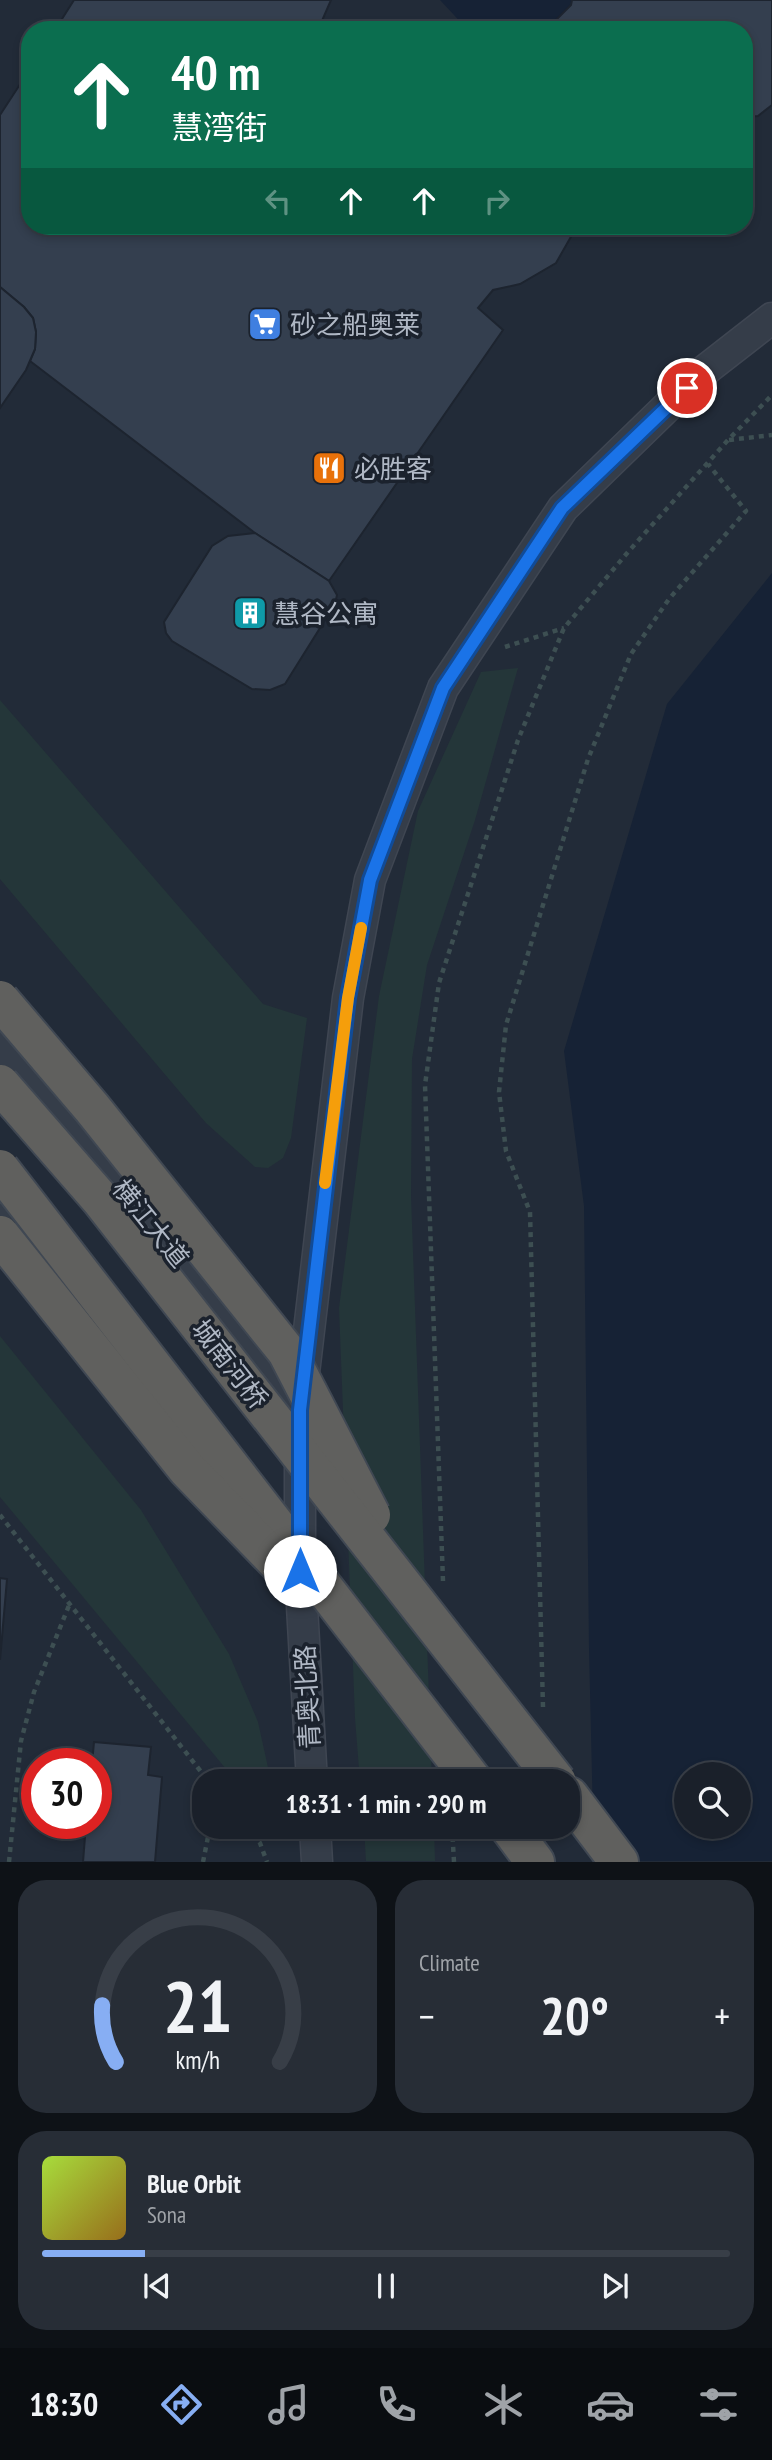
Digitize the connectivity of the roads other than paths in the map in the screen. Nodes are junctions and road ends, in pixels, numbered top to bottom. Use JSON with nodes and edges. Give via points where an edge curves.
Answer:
{"nodes":[{"id":1,"x":772,"y":318,"type":"edge"},
{"id":2,"x":0,"y":1000,"type":"edge"},
{"id":3,"x":0,"y":1038,"type":"edge"},
{"id":4,"x":0,"y":1084,"type":"edge"},
{"id":5,"x":0,"y":1169,"type":"edge"},
{"id":6,"x":0,"y":1203,"type":"edge"},
{"id":7,"x":0,"y":1235,"type":"edge"},
{"id":8,"x":300,"y":1410,"type":"junction"},
{"id":9,"x":300,"y":1571,"type":"junction"},
{"id":10,"x":428,"y":1591,"type":"junction"},
{"id":11,"x":412,"y":1701,"type":"junction"},
{"id":12,"x":311,"y":1769,"type":"edge"},
{"id":13,"x":464,"y":1769,"type":"edge"},
{"id":14,"x":548,"y":1769,"type":"edge"},
{"id":15,"x":580,"y":1811,"type":"edge"},
{"id":16,"x":316,"y":1839,"type":"edge"},
{"id":17,"x":518,"y":1839,"type":"edge"},
{"id":18,"x":317,"y":1861,"type":"edge"},
{"id":19,"x":535,"y":1861,"type":"edge"},
{"id":20,"x":619,"y":1861,"type":"edge"}],
"edges":[{"from":1,"to":8,"type":"street","name":"青奥北路","via":[[704,371],[562,508],[443,688],[370,880],[348,998]]},
{"from":2,"to":10,"type":"highway","bridge":true,"via":[[287,1352]]},
{"from":3,"to":8,"type":"street","name":"横江大道"},
{"from":4,"to":10,"type":"highway","name":"城南河桥","bridge":true},
{"from":5,"to":11,"type":"highway","bridge":true},
{"from":6,"to":9,"type":"street"},
{"from":7,"to":11,"type":"highway","bridge":true,"via":[[187,1469]]},
{"from":8,"to":9,"type":"street","name":"青奥北路"},
{"from":9,"to":12,"type":"street","name":"青奥北路"},
{"from":10,"to":14,"type":"highway","name":"城南河桥","bridge":true},
{"from":11,"to":13,"type":"highway","bridge":true},
{"from":15,"to":20,"type":"highway"},
{"from":16,"to":18,"type":"street"},
{"from":17,"to":19,"type":"highway"}]}
